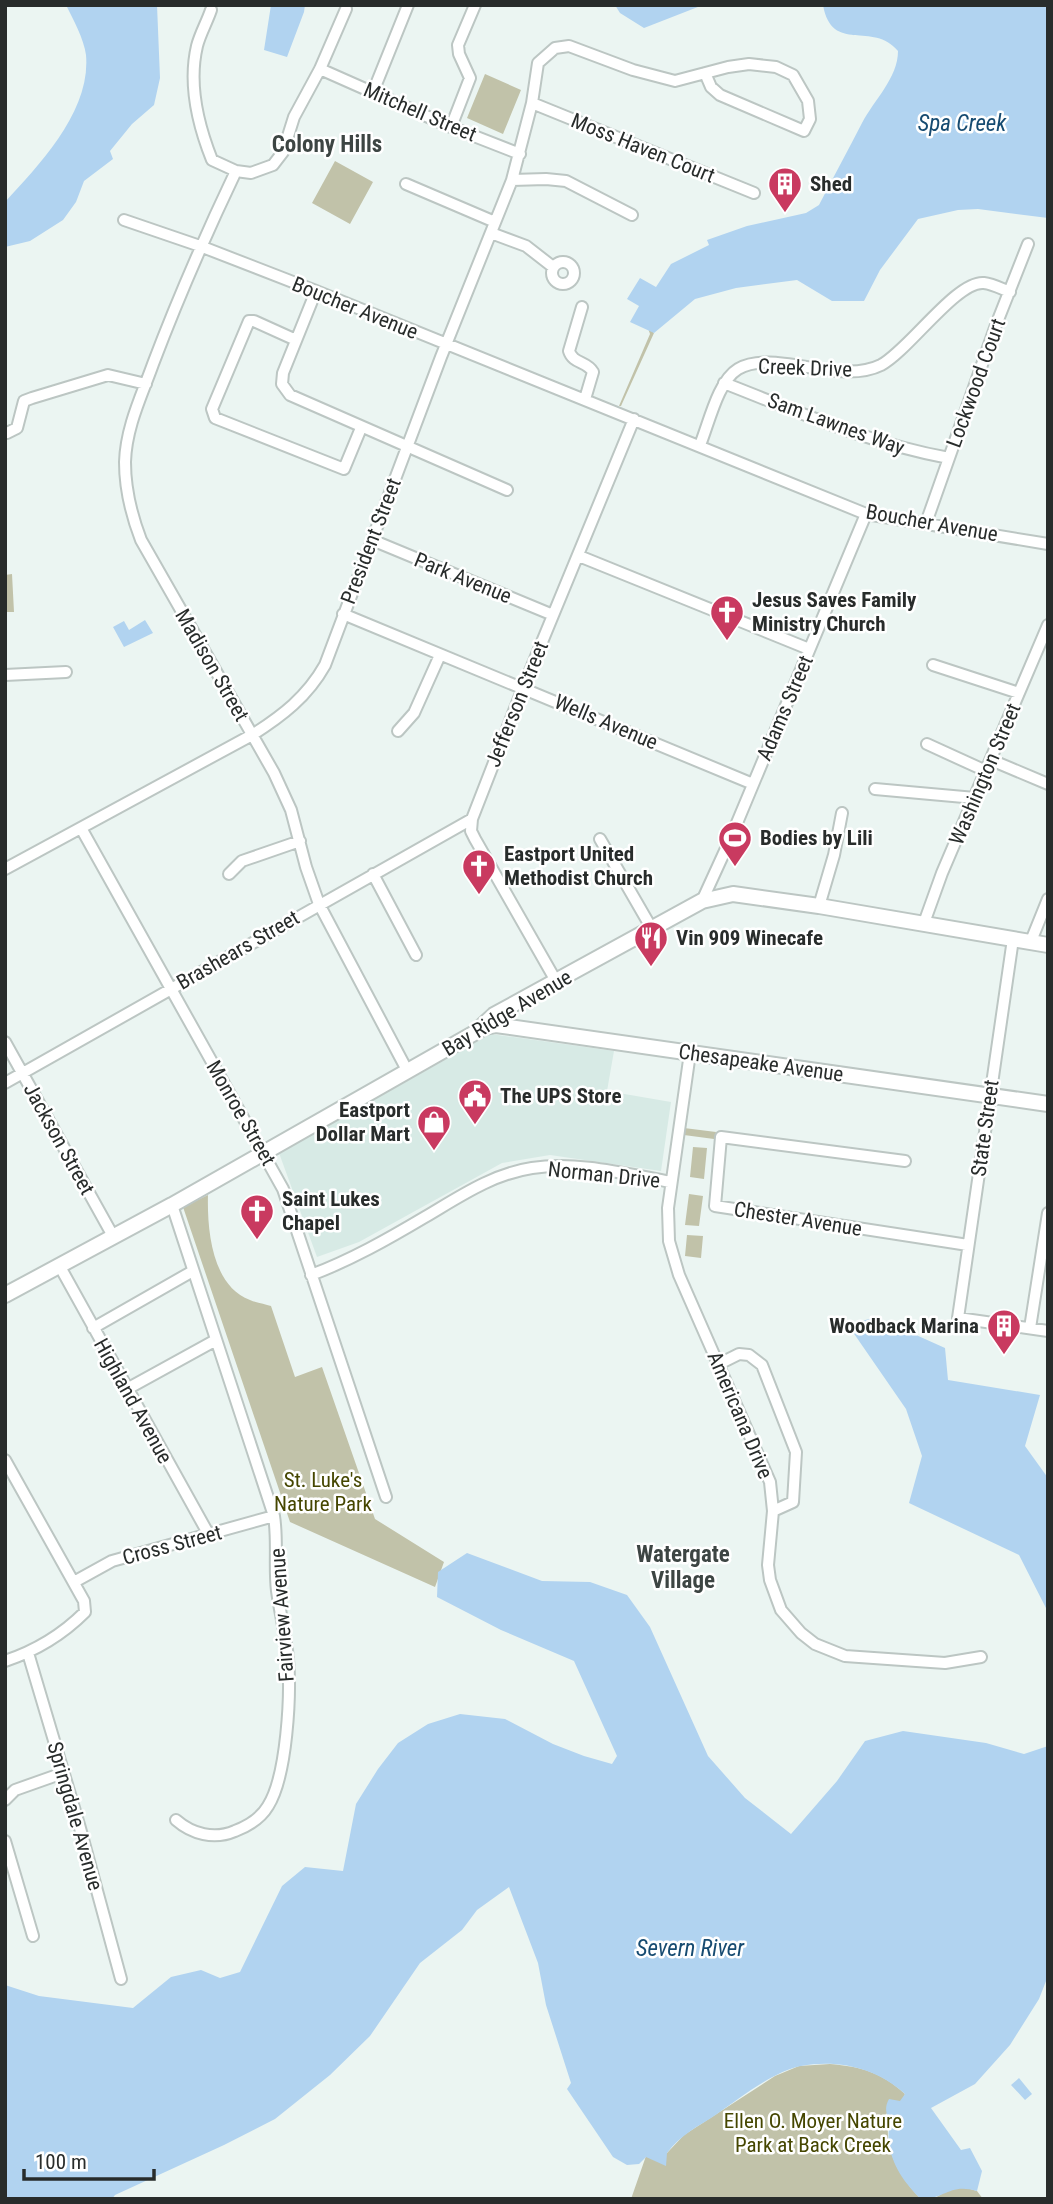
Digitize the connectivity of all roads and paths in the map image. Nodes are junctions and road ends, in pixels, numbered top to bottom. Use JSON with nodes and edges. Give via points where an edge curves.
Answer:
{"nodes":[{"id":1,"x":408,"y":5,"type":"edge"},
{"id":2,"x":475,"y":5,"type":"edge"},
{"id":3,"x":214,"y":7,"type":"edge"},
{"id":4,"x":346,"y":9,"type":"dead end"},
{"id":5,"x":320,"y":69,"type":"junction"},
{"id":6,"x":705,"y":73,"type":"junction"},
{"id":7,"x":373,"y":92,"type":"junction"},
{"id":8,"x":532,"y":103,"type":"junction"},
{"id":9,"x":451,"y":127,"type":"junction"},
{"id":10,"x":520,"y":154,"type":"junction"},
{"id":11,"x":236,"y":171,"type":"junction"},
{"id":12,"x":512,"y":180,"type":"junction"},
{"id":13,"x":406,"y":184,"type":"dead end"},
{"id":14,"x":754,"y":192,"type":"dead end"},
{"id":15,"x":632,"y":215,"type":"dead end"},
{"id":16,"x":124,"y":220,"type":"dead end"},
{"id":17,"x":493,"y":227,"type":"junction"},
{"id":18,"x":1028,"y":244,"type":"dead end"},
{"id":19,"x":200,"y":246,"type":"junction"},
{"id":20,"x":553,"y":267,"type":"dead end"},
{"id":21,"x":316,"y":291,"type":"junction"},
{"id":22,"x":1010,"y":292,"type":"junction"},
{"id":23,"x":582,"y":307,"type":"dead end"},
{"id":24,"x":296,"y":340,"type":"junction"},
{"id":25,"x":447,"y":345,"type":"junction"},
{"id":26,"x":724,"y":383,"type":"junction"},
{"id":27,"x":146,"y":384,"type":"junction"},
{"id":28,"x":585,"y":399,"type":"junction"},
{"id":29,"x":634,"y":419,"type":"junction"},
{"id":30,"x":361,"y":428,"type":"junction"},
{"id":31,"x":8,"y":433,"type":"dead end"},
{"id":32,"x":700,"y":445,"type":"junction"},
{"id":33,"x":407,"y":446,"type":"junction"},
{"id":34,"x":949,"y":458,"type":"junction"},
{"id":35,"x":507,"y":490,"type":"dead end"},
{"id":36,"x":866,"y":514,"type":"junction"},
{"id":37,"x":926,"y":523,"type":"junction"},
{"id":38,"x":372,"y":540,"type":"junction"},
{"id":39,"x":1048,"y":544,"type":"edge"},
{"id":40,"x":579,"y":556,"type":"junction"},
{"id":41,"x":343,"y":614,"type":"junction"},
{"id":42,"x":553,"y":615,"type":"junction"},
{"id":43,"x":1048,"y":625,"type":"edge"},
{"id":44,"x":810,"y":649,"type":"junction"},
{"id":45,"x":440,"y":655,"type":"junction"},
{"id":46,"x":933,"y":664,"type":"dead end"},
{"id":47,"x":66,"y":672,"type":"dead end"},
{"id":48,"x":5,"y":676,"type":"edge"},
{"id":49,"x":523,"y":688,"type":"junction"},
{"id":50,"x":1019,"y":693,"type":"junction"},
{"id":51,"x":398,"y":731,"type":"dead end"},
{"id":52,"x":251,"y":735,"type":"junction"},
{"id":53,"x":927,"y":744,"type":"dead end"},
{"id":54,"x":991,"y":760,"type":"junction"},
{"id":55,"x":986,"y":771,"type":"junction"},
{"id":56,"x":753,"y":784,"type":"junction"},
{"id":57,"x":1048,"y":784,"type":"edge"},
{"id":58,"x":875,"y":789,"type":"dead end"},
{"id":59,"x":975,"y":798,"type":"junction"},
{"id":60,"x":842,"y":813,"type":"dead end"},
{"id":61,"x":472,"y":819,"type":"junction"},
{"id":62,"x":82,"y":828,"type":"junction"},
{"id":63,"x":600,"y":839,"type":"dead end"},
{"id":64,"x":300,"y":841,"type":"junction"},
{"id":65,"x":5,"y":869,"type":"edge"},
{"id":66,"x":715,"y":871,"type":"junction"},
{"id":67,"x":229,"y":874,"type":"dead end"},
{"id":68,"x":373,"y":874,"type":"junction"},
{"id":69,"x":725,"y":896,"type":"junction"},
{"id":70,"x":1048,"y":899,"type":"edge"},
{"id":71,"x":702,"y":901,"type":"junction"},
{"id":72,"x":319,"y":904,"type":"junction"},
{"id":73,"x":818,"y":906,"type":"junction"},
{"id":74,"x":924,"y":923,"type":"junction"},
{"id":75,"x":652,"y":929,"type":"junction"},
{"id":76,"x":1013,"y":939,"type":"junction"},
{"id":77,"x":1031,"y":941,"type":"junction"},
{"id":78,"x":1048,"y":945,"type":"edge"},
{"id":79,"x":416,"y":955,"type":"dead end"},
{"id":80,"x":556,"y":981,"type":"junction"},
{"id":81,"x":171,"y":989,"type":"junction"},
{"id":82,"x":534,"y":992,"type":"junction"},
{"id":83,"x":510,"y":1026,"type":"junction"},
{"id":84,"x":476,"y":1033,"type":"junction"},
{"id":85,"x":5,"y":1042,"type":"edge"},
{"id":86,"x":690,"y":1053,"type":"junction"},
{"id":87,"x":408,"y":1072,"type":"junction"},
{"id":88,"x":23,"y":1073,"type":"junction"},
{"id":89,"x":5,"y":1083,"type":"edge"},
{"id":90,"x":989,"y":1096,"type":"junction"},
{"id":91,"x":1048,"y":1104,"type":"edge"},
{"id":92,"x":262,"y":1153,"type":"junction"},
{"id":93,"x":905,"y":1161,"type":"dead end"},
{"id":94,"x":671,"y":1182,"type":"junction"},
{"id":95,"x":172,"y":1205,"type":"junction"},
{"id":96,"x":1048,"y":1213,"type":"edge"},
{"id":97,"x":113,"y":1236,"type":"junction"},
{"id":98,"x":968,"y":1245,"type":"junction"},
{"id":99,"x":59,"y":1265,"type":"junction"},
{"id":100,"x":193,"y":1271,"type":"junction"},
{"id":101,"x":311,"y":1275,"type":"junction"},
{"id":102,"x":5,"y":1295,"type":"edge"},
{"id":103,"x":93,"y":1328,"type":"junction"},
{"id":104,"x":1030,"y":1328,"type":"junction"},
{"id":105,"x":1048,"y":1331,"type":"edge"},
{"id":106,"x":216,"y":1340,"type":"junction"},
{"id":107,"x":719,"y":1364,"type":"junction"},
{"id":108,"x":127,"y":1389,"type":"junction"},
{"id":109,"x":5,"y":1460,"type":"edge"},
{"id":110,"x":386,"y":1497,"type":"dead end"},
{"id":111,"x":773,"y":1511,"type":"junction"},
{"id":112,"x":274,"y":1516,"type":"junction"},
{"id":113,"x":209,"y":1535,"type":"junction"},
{"id":114,"x":74,"y":1582,"type":"junction"},
{"id":115,"x":28,"y":1653,"type":"junction"},
{"id":116,"x":981,"y":1657,"type":"dead end"},
{"id":117,"x":5,"y":1661,"type":"edge"},
{"id":118,"x":63,"y":1773,"type":"junction"},
{"id":119,"x":5,"y":1800,"type":"edge"},
{"id":120,"x":176,"y":1820,"type":"dead end"},
{"id":121,"x":5,"y":1841,"type":"edge"},
{"id":122,"x":33,"y":1936,"type":"dead end"},
{"id":123,"x":121,"y":1979,"type":"dead end"}],
"edges":[{"from":1,"to":7,"type":"street"},
{"from":2,"to":9,"type":"street","via":[[458,45],[470,78]]},
{"from":3,"to":11,"type":"street","via":[[198,44],[192,76],[212,160]]},
{"from":4,"to":5,"type":"street"},
{"from":5,"to":7,"type":"street","name":"Mitchell Street"},
{"from":5,"to":11,"type":"street","via":[[294,117],[284,152],[273,164],[251,173]]},
{"from":6,"to":6,"type":"street","via":[[749,64],[776,67],[793,75],[808,102],[810,119],[804,131],[720,95]]},
{"from":6,"to":8,"type":"street","name":"President Street","via":[[675,81],[569,46],[555,48],[537,63]]},
{"from":7,"to":9,"type":"street","name":"Mitchell Street"},
{"from":8,"to":10,"type":"street","name":"President Street"},
{"from":8,"to":14,"type":"street","name":"Moss Haven Court"},
{"from":9,"to":10,"type":"street","name":"Mitchell Street"},
{"from":10,"to":12,"type":"street","name":"President Street"},
{"from":11,"to":19,"type":"street","name":"Madison Street"},
{"from":12,"to":15,"type":"street","via":[[566,181]]},
{"from":12,"to":17,"type":"street","name":"President Street"},
{"from":13,"to":17,"type":"street"},
{"from":16,"to":19,"type":"street","name":"Boucher Avenue"},
{"from":17,"to":20,"type":"street"},
{"from":17,"to":25,"type":"street","name":"President Street"},
{"from":18,"to":22,"type":"street","name":"Lockwood Court"},
{"from":19,"to":21,"type":"street","name":"Boucher Avenue"},
{"from":19,"to":27,"type":"street","name":"Madison Street"},
{"from":21,"to":24,"type":"street"},
{"from":21,"to":25,"type":"street","name":"Boucher Avenue"},
{"from":22,"to":26,"type":"street","name":"Creek Drive","via":[[985,283],[968,286],[879,366],[850,372],[756,364],[744,366]]},
{"from":22,"to":34,"type":"street","name":"Lockwood Court"},
{"from":23,"to":28,"type":"street","via":[[569,351],[593,372]]},
{"from":24,"to":30,"type":"street","via":[[281,379],[286,391]]},
{"from":24,"to":30,"type":"street","via":[[249,321],[212,409],[215,418],[344,469]]},
{"from":25,"to":28,"type":"street","name":"Boucher Avenue"},
{"from":25,"to":33,"type":"street","name":"President Street"},
{"from":26,"to":32,"type":"street"},
{"from":26,"to":34,"type":"street","name":"Sam Lawnes Way","via":[[874,440]]},
{"from":27,"to":31,"type":"street","via":[[108,374],[32,398],[24,401],[17,428]]},
{"from":27,"to":52,"type":"street","name":"Madison Street","via":[[125,462],[132,516],[141,540]]},
{"from":28,"to":29,"type":"street","name":"Boucher Avenue"},
{"from":29,"to":32,"type":"street","name":"Boucher Avenue"},
{"from":29,"to":40,"type":"street","name":"Jefferson Street"},
{"from":30,"to":33,"type":"street"},
{"from":32,"to":36,"type":"street","name":"Boucher Avenue"},
{"from":33,"to":35,"type":"street"},
{"from":33,"to":38,"type":"street","name":"President Street"},
{"from":34,"to":37,"type":"street","name":"Lockwood Court"},
{"from":36,"to":37,"type":"street","name":"Boucher Avenue"},
{"from":36,"to":44,"type":"street","name":"Adams Street"},
{"from":37,"to":39,"type":"street","name":"Boucher Avenue"},
{"from":38,"to":41,"type":"street","name":"President Street"},
{"from":38,"to":42,"type":"street","name":"Park Avenue"},
{"from":40,"to":42,"type":"street","name":"Jefferson Street"},
{"from":40,"to":44,"type":"street"},
{"from":41,"to":45,"type":"street","name":"Wells Avenue"},
{"from":41,"to":52,"type":"street","name":"President Street","via":[[314,683],[288,710]]},
{"from":42,"to":49,"type":"street","name":"Jefferson Street"},
{"from":43,"to":50,"type":"street","name":"Washington Street"},
{"from":44,"to":56,"type":"street","name":"Adams Street"},
{"from":45,"to":49,"type":"street","name":"Wells Avenue"},
{"from":45,"to":51,"type":"street","via":[[414,713]]},
{"from":46,"to":50,"type":"street"},
{"from":47,"to":48,"type":"street"},
{"from":49,"to":56,"type":"street","name":"Wells Avenue"},
{"from":49,"to":61,"type":"street","name":"Jefferson Street"},
{"from":50,"to":54,"type":"street","name":"Washington Street"},
{"from":52,"to":62,"type":"street","name":"President Street"},
{"from":52,"to":64,"type":"street","name":"Madison Street","via":[[283,790]]},
{"from":53,"to":55,"type":"street"},
{"from":54,"to":55,"type":"street","name":"Washington Street"},
{"from":54,"to":57,"type":"street"},
{"from":55,"to":59,"type":"street","name":"Washington Street"},
{"from":56,"to":66,"type":"street","name":"Adams Street"},
{"from":58,"to":59,"type":"street"},
{"from":59,"to":74,"type":"street","name":"Washington Street"},
{"from":60,"to":73,"type":"street"},
{"from":61,"to":68,"type":"street","name":"Brashears Street"},
{"from":61,"to":80,"type":"street","via":[[475,839]]},
{"from":62,"to":65,"type":"street","name":"President Street"},
{"from":62,"to":81,"type":"street","name":"Monroe Street"},
{"from":63,"to":75,"type":"street"},
{"from":64,"to":67,"type":"street","via":[[242,861]]},
{"from":64,"to":72,"type":"street","name":"Madison Street"},
{"from":66,"to":69,"type":"street","via":[[716,888]]},
{"from":66,"to":71,"type":"street","name":"Adams Street"},
{"from":68,"to":72,"type":"street","name":"Brashears Street"},
{"from":68,"to":79,"type":"street"},
{"from":69,"to":71,"type":"main road","name":"Bay Ridge Avenue"},
{"from":69,"to":73,"type":"main road","name":"Bay Ridge Avenue"},
{"from":70,"to":77,"type":"street"},
{"from":71,"to":75,"type":"main road","name":"Bay Ridge Avenue"},
{"from":72,"to":81,"type":"street","name":"Brashears Street"},
{"from":72,"to":87,"type":"street","name":"Madison Street"},
{"from":73,"to":74,"type":"main road","name":"Bay Ridge Avenue"},
{"from":74,"to":76,"type":"main road","name":"Bay Ridge Avenue"},
{"from":75,"to":80,"type":"main road","name":"Bay Ridge Avenue"},
{"from":76,"to":77,"type":"main road","name":"Bay Ridge Avenue"},
{"from":76,"to":90,"type":"street","name":"State Street"},
{"from":77,"to":78,"type":"main road","name":"Bay Ridge Avenue"},
{"from":80,"to":82,"type":"main road","name":"Bay Ridge Avenue"},
{"from":81,"to":88,"type":"street","name":"Brashears Street"},
{"from":81,"to":92,"type":"street","name":"Monroe Street"},
{"from":82,"to":83,"type":"main road","via":[[514,1011]]},
{"from":82,"to":84,"type":"main road","name":"Bay Ridge Avenue","via":[[493,1015]]},
{"from":83,"to":84,"type":"main road","name":"Chesapeake Avenue","via":[[485,1027]]},
{"from":83,"to":86,"type":"main road","name":"Chesapeake Avenue"},
{"from":84,"to":87,"type":"main road","name":"Bay Ridge Avenue"},
{"from":85,"to":88,"type":"street","name":"Jackson Street"},
{"from":86,"to":90,"type":"main road","name":"Chesapeake Avenue"},
{"from":86,"to":94,"type":"street","name":"Americana Drive"},
{"from":87,"to":92,"type":"main road","name":"Bay Ridge Avenue"},
{"from":88,"to":89,"type":"street","name":"Brashears Street"},
{"from":88,"to":97,"type":"street","name":"Jackson Street"},
{"from":90,"to":91,"type":"main road","name":"Chesapeake Avenue"},
{"from":90,"to":98,"type":"street","name":"State Street"},
{"from":92,"to":95,"type":"main road","name":"Bay Ridge Avenue"},
{"from":92,"to":101,"type":"street","name":"Monroe Street","via":[[283,1189]]},
{"from":93,"to":98,"type":"street","name":"Chester Avenue","via":[[721,1137],[715,1206]]},
{"from":94,"to":101,"type":"street","name":"Norman Drive","via":[[566,1167],[518,1171],[484,1183],[359,1255]]},
{"from":94,"to":107,"type":"street","name":"Americana Drive","via":[[667,1223],[672,1257]]},
{"from":95,"to":97,"type":"main road","name":"Bay Ridge Avenue"},
{"from":95,"to":100,"type":"street","name":"Fairview Avenue"},
{"from":96,"to":104,"type":"street"},
{"from":97,"to":99,"type":"main road","name":"Bay Ridge Avenue"},
{"from":98,"to":104,"type":"street","name":"State Street","via":[[958,1318]]},
{"from":99,"to":102,"type":"main road","name":"Bay Ridge Avenue"},
{"from":99,"to":103,"type":"street","name":"Highland Avenue"},
{"from":100,"to":103,"type":"street"},
{"from":100,"to":106,"type":"street","name":"Fairview Avenue"},
{"from":101,"to":110,"type":"street","name":"Monroe Street"},
{"from":103,"to":108,"type":"street","name":"Highland Avenue"},
{"from":104,"to":105,"type":"street"},
{"from":106,"to":108,"type":"street"},
{"from":106,"to":112,"type":"street","name":"Fairview Avenue"},
{"from":107,"to":111,"type":"street","name":"Americana Drive","via":[[770,1482]]},
{"from":107,"to":111,"type":"street","via":[[739,1354],[762,1364],[796,1452],[793,1502]]},
{"from":108,"to":113,"type":"street","name":"Highland Avenue"},
{"from":109,"to":114,"type":"street"},
{"from":111,"to":116,"type":"street","name":"Americana Drive","via":[[768,1564],[775,1595],[789,1621],[815,1644],[860,1658],[945,1663]]},
{"from":112,"to":113,"type":"street","name":"Cross Street"},
{"from":112,"to":120,"type":"street","name":"Fairview Avenue","via":[[277,1590],[288,1660],[280,1775],[269,1805],[246,1827],[215,1836],[188,1830]]},
{"from":113,"to":114,"type":"street","name":"Cross Street","via":[[112,1561]]},
{"from":114,"to":115,"type":"street","via":[[85,1612]]},
{"from":115,"to":117,"type":"street"},
{"from":115,"to":118,"type":"street","name":"Springdale Avenue"},
{"from":118,"to":119,"type":"street","via":[[15,1790]]},
{"from":118,"to":123,"type":"street","name":"Springdale Avenue"},
{"from":121,"to":122,"type":"street"}]}
